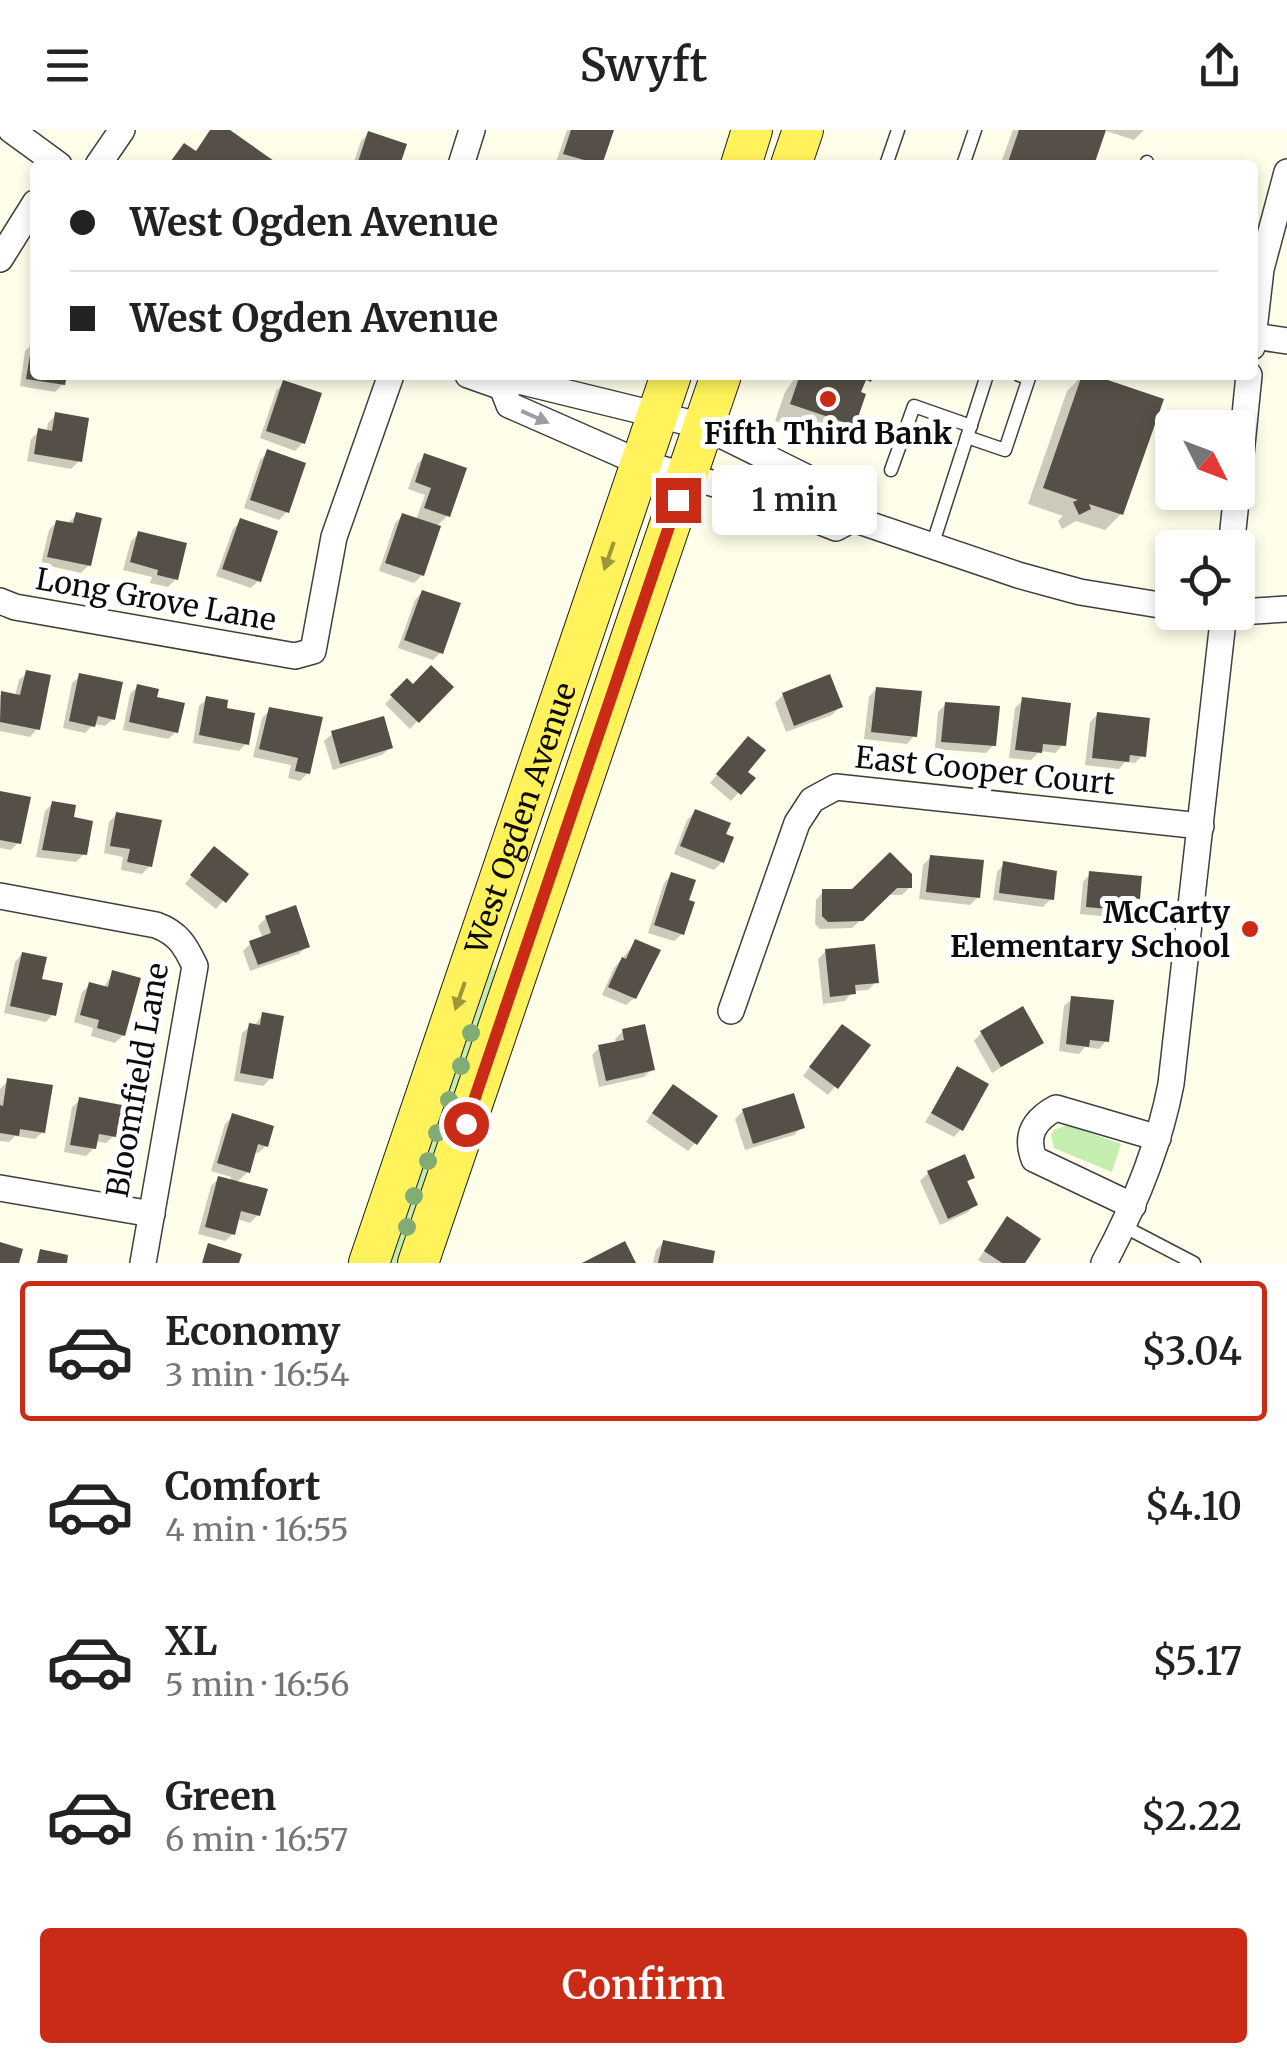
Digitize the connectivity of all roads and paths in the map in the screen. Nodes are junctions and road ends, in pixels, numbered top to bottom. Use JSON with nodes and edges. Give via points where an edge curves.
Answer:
{"nodes":[{"id":1,"x":11,"y":130,"type":"edge"},
{"id":2,"x":122,"y":130,"type":"edge"},
{"id":3,"x":472,"y":130,"type":"edge"},
{"id":4,"x":752,"y":130,"type":"edge"},
{"id":5,"x":802,"y":130,"type":"edge"},
{"id":6,"x":898,"y":130,"type":"edge"},
{"id":7,"x":975,"y":130,"type":"edge"},
{"id":8,"x":50,"y":148,"type":"edge"},
{"id":9,"x":101,"y":160,"type":"edge"},
{"id":10,"x":463,"y":160,"type":"edge"},
{"id":11,"x":742,"y":160,"type":"edge"},
{"id":12,"x":793,"y":160,"type":"edge"},
{"id":13,"x":888,"y":160,"type":"edge"},
{"id":14,"x":965,"y":160,"type":"edge"},
{"id":15,"x":1287,"y":172,"type":"edge"},
{"id":16,"x":30,"y":210,"type":"edge"},
{"id":17,"x":0,"y":259,"type":"edge"},
{"id":18,"x":1258,"y":294,"type":"edge"},
{"id":19,"x":1258,"y":337,"type":"edge"},
{"id":20,"x":1287,"y":340,"type":"edge"},
{"id":21,"x":389,"y":380,"type":"edge"},
{"id":22,"x":482,"y":380,"type":"edge"},
{"id":23,"x":670,"y":380,"type":"edge"},
{"id":24,"x":718,"y":380,"type":"edge"},
{"id":25,"x":985,"y":380,"type":"edge"},
{"id":26,"x":1028,"y":380,"type":"edge"},
{"id":27,"x":1249,"y":380,"type":"edge"},
{"id":28,"x":502,"y":387,"type":"junction"},
{"id":29,"x":1246,"y":410,"type":"edge"},
{"id":30,"x":659,"y":414,"type":"junction"},
{"id":31,"x":703,"y":426,"type":"junction"},
{"id":32,"x":969,"y":432,"type":"junction"},
{"id":33,"x":640,"y":463,"type":"junction"},
{"id":34,"x":891,"y":470,"type":"dead end"},
{"id":35,"x":686,"y":478,"type":"junction"},
{"id":36,"x":852,"y":519,"type":"junction"},
{"id":37,"x":932,"y":546,"type":"junction"},
{"id":38,"x":0,"y":601,"type":"edge"},
{"id":39,"x":1155,"y":604,"type":"edge"},
{"id":40,"x":1287,"y":609,"type":"edge"},
{"id":41,"x":1255,"y":611,"type":"edge"},
{"id":42,"x":1221,"y":630,"type":"edge"},
{"id":43,"x":1201,"y":826,"type":"junction"},
{"id":44,"x":0,"y":896,"type":"edge"},
{"id":45,"x":731,"y":1011,"type":"dead end"},
{"id":46,"x":1158,"y":1138,"type":"junction"},
{"id":47,"x":0,"y":1188,"type":"edge"},
{"id":48,"x":152,"y":1214,"type":"junction"},
{"id":49,"x":1128,"y":1216,"type":"junction"},
{"id":50,"x":143,"y":1263,"type":"edge"},
{"id":51,"x":369,"y":1263,"type":"edge"},
{"id":52,"x":418,"y":1263,"type":"edge"},
{"id":53,"x":1104,"y":1263,"type":"edge"},
{"id":54,"x":1194,"y":1263,"type":"edge"}],
"edges":[{"from":1,"to":8,"type":"street"},
{"from":2,"to":9,"type":"street"},
{"from":3,"to":10,"type":"street"},
{"from":4,"to":11,"type":"main road"},
{"from":5,"to":12,"type":"main road"},
{"from":6,"to":13,"type":"lane"},
{"from":7,"to":14,"type":"lane"},
{"from":15,"to":18,"type":"street"},
{"from":16,"to":17,"type":"street"},
{"from":19,"to":20,"type":"street"},
{"from":21,"to":38,"type":"street","name":"Long Grove Lane","via":[[334,537],[314,651],[296,656]]},
{"from":22,"to":28,"type":"street"},
{"from":23,"to":30,"type":"main road","name":"West Ogden Avenue"},
{"from":24,"to":31,"type":"main road","name":"West Ogden Avenue"},
{"from":25,"to":32,"type":"lane"},
{"from":26,"to":32,"type":"lane","via":[[1005,450]]},
{"from":27,"to":29,"type":"street"},
{"from":28,"to":30,"type":"street","via":[[519,380]]},
{"from":28,"to":33,"type":"street","one_way":true,"via":[[509,405]]},
{"from":30,"to":31,"type":"street"},
{"from":30,"to":33,"type":"main road","name":"West Ogden Avenue"},
{"from":31,"to":35,"type":"main road","name":"West Ogden Avenue"},
{"from":31,"to":36,"type":"street","via":[[844,496]]},
{"from":32,"to":34,"type":"lane","via":[[914,406]]},
{"from":32,"to":37,"type":"lane"},
{"from":33,"to":35,"type":"street"},
{"from":33,"to":51,"type":"main road","name":"West Ogden Avenue","one_way":true},
{"from":35,"to":36,"type":"street","via":[[750,494],[836,528]]},
{"from":35,"to":52,"type":"main road","name":"West Ogden Avenue"},
{"from":36,"to":37,"type":"street"},
{"from":37,"to":39,"type":"street","via":[[1080,592]]},
{"from":40,"to":41,"type":"street"},
{"from":42,"to":43,"type":"street"},
{"from":43,"to":45,"type":"street","name":"East Cooper Court","via":[[836,787],[812,800],[797,823]]},
{"from":43,"to":46,"type":"street","via":[[1178,1043]]},
{"from":44,"to":48,"type":"street","name":"Bloomfield Lane","via":[[171,930],[196,966]]},
{"from":46,"to":49,"type":"street"},
{"from":46,"to":49,"type":"street","via":[[1056,1108],[1031,1132],[1034,1159]]},
{"from":47,"to":48,"type":"street","name":"Bloomfield Lane"},
{"from":48,"to":50,"type":"street"},
{"from":49,"to":53,"type":"street"},
{"from":49,"to":54,"type":"lane"}]}
